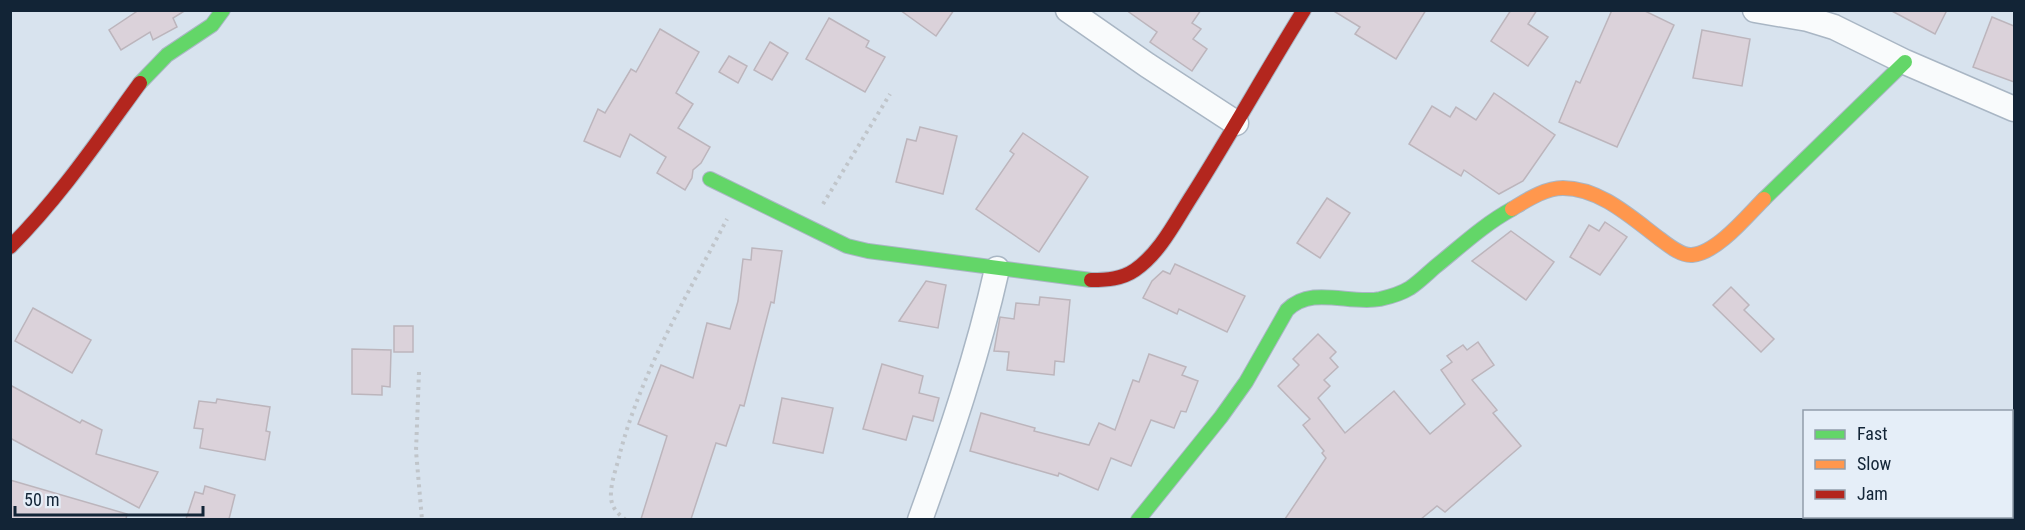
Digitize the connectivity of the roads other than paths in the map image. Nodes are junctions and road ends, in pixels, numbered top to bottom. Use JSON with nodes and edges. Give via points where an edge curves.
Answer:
{"nodes":[{"id":1,"x":223,"y":10,"type":"edge"},
{"id":2,"x":1068,"y":10,"type":"edge"},
{"id":3,"x":1304,"y":10,"type":"edge"},
{"id":4,"x":1755,"y":10,"type":"edge"},
{"id":5,"x":1905,"y":62,"type":"junction"},
{"id":6,"x":2014,"y":109,"type":"edge"},
{"id":7,"x":1236,"y":123,"type":"junction"},
{"id":8,"x":710,"y":179,"type":"dead end"},
{"id":9,"x":10,"y":247,"type":"edge"},
{"id":10,"x":997,"y":269,"type":"junction"},
{"id":11,"x":920,"y":519,"type":"edge"},
{"id":12,"x":1138,"y":519,"type":"edge"}],
"edges":[{"from":1,"to":9,"type":"street","via":[[215,25],[167,55],[146,75],[53,202]]},
{"from":2,"to":7,"type":"street"},
{"from":3,"to":7,"type":"street"},
{"from":4,"to":5,"type":"street","via":[[1834,27]]},
{"from":5,"to":6,"type":"street"},
{"from":5,"to":12,"type":"street","via":[[1710,249],[1691,255],[1673,249],[1615,205],[1589,193],[1562,188],[1536,195],[1492,220],[1409,289],[1379,299],[1322,297],[1294,303],[1221,417]]},
{"from":7,"to":10,"type":"street","via":[[1168,233],[1135,271],[1104,281]]},
{"from":8,"to":10,"type":"street","via":[[847,246]]},
{"from":10,"to":11,"type":"street","via":[[983,332]]}]}
